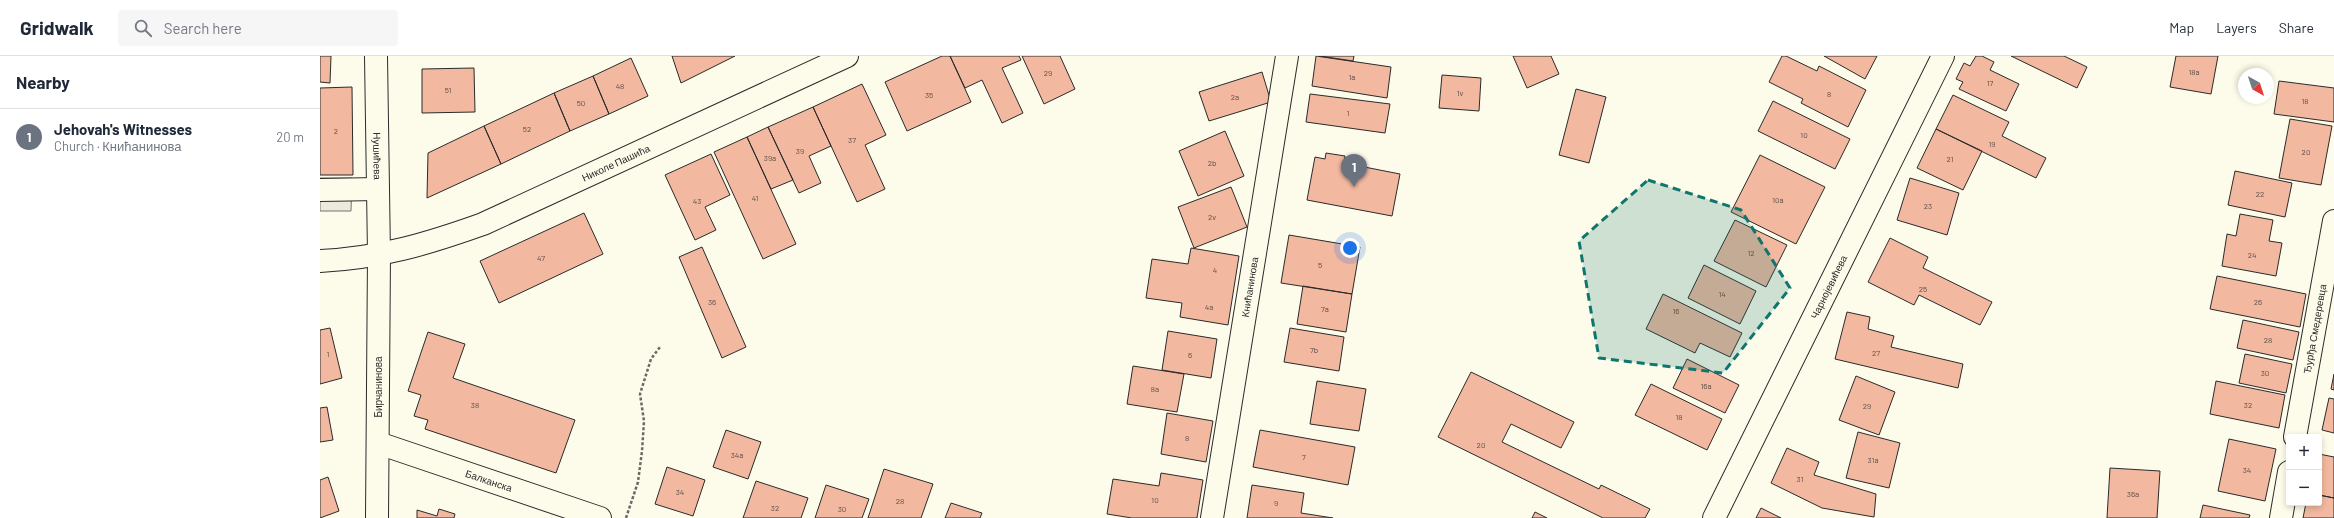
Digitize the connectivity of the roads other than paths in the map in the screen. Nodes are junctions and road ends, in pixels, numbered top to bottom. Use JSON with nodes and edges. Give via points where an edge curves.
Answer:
{"nodes":[{"id":1,"x":376,"y":56,"type":"edge"},
{"id":2,"x":847,"y":56,"type":"edge"},
{"id":3,"x":1287,"y":56,"type":"edge"},
{"id":4,"x":1943,"y":56,"type":"edge"},
{"id":5,"x":378,"y":189,"type":"junction"},
{"id":6,"x":320,"y":190,"type":"edge"},
{"id":7,"x":2334,"y":221,"type":"edge"},
{"id":8,"x":379,"y":255,"type":"junction"},
{"id":9,"x":320,"y":261,"type":"edge"},
{"id":10,"x":2296,"y":434,"type":"edge"},
{"id":11,"x":378,"y":443,"type":"junction"},
{"id":12,"x":2286,"y":489,"type":"edge"},
{"id":13,"x":377,"y":518,"type":"edge"},
{"id":14,"x":600,"y":518,"type":"edge"},
{"id":15,"x":1212,"y":518,"type":"edge"},
{"id":16,"x":1714,"y":518,"type":"edge"},
{"id":17,"x":2281,"y":518,"type":"edge"}],
"edges":[{"from":1,"to":5,"type":"street","name":"Нушићева"},
{"from":2,"to":8,"type":"street","name":"Николе Пашића","via":[[489,221],[420,246]]},
{"from":3,"to":15,"type":"street","name":"Книћанинова"},
{"from":4,"to":16,"type":"street","name":"Чарнојевићева"},
{"from":5,"to":6,"type":"street"},
{"from":5,"to":8,"type":"street","name":"Нушићева"},
{"from":7,"to":10,"type":"street","name":"Ђурђа Смедеревца"},
{"from":8,"to":9,"type":"street","name":"Николе Пашића"},
{"from":8,"to":11,"type":"street","name":"Бирчанинова"},
{"from":11,"to":13,"type":"street","name":"Бирчанинова"},
{"from":11,"to":14,"type":"street","name":"Балканска"},
{"from":12,"to":17,"type":"street"}]}
